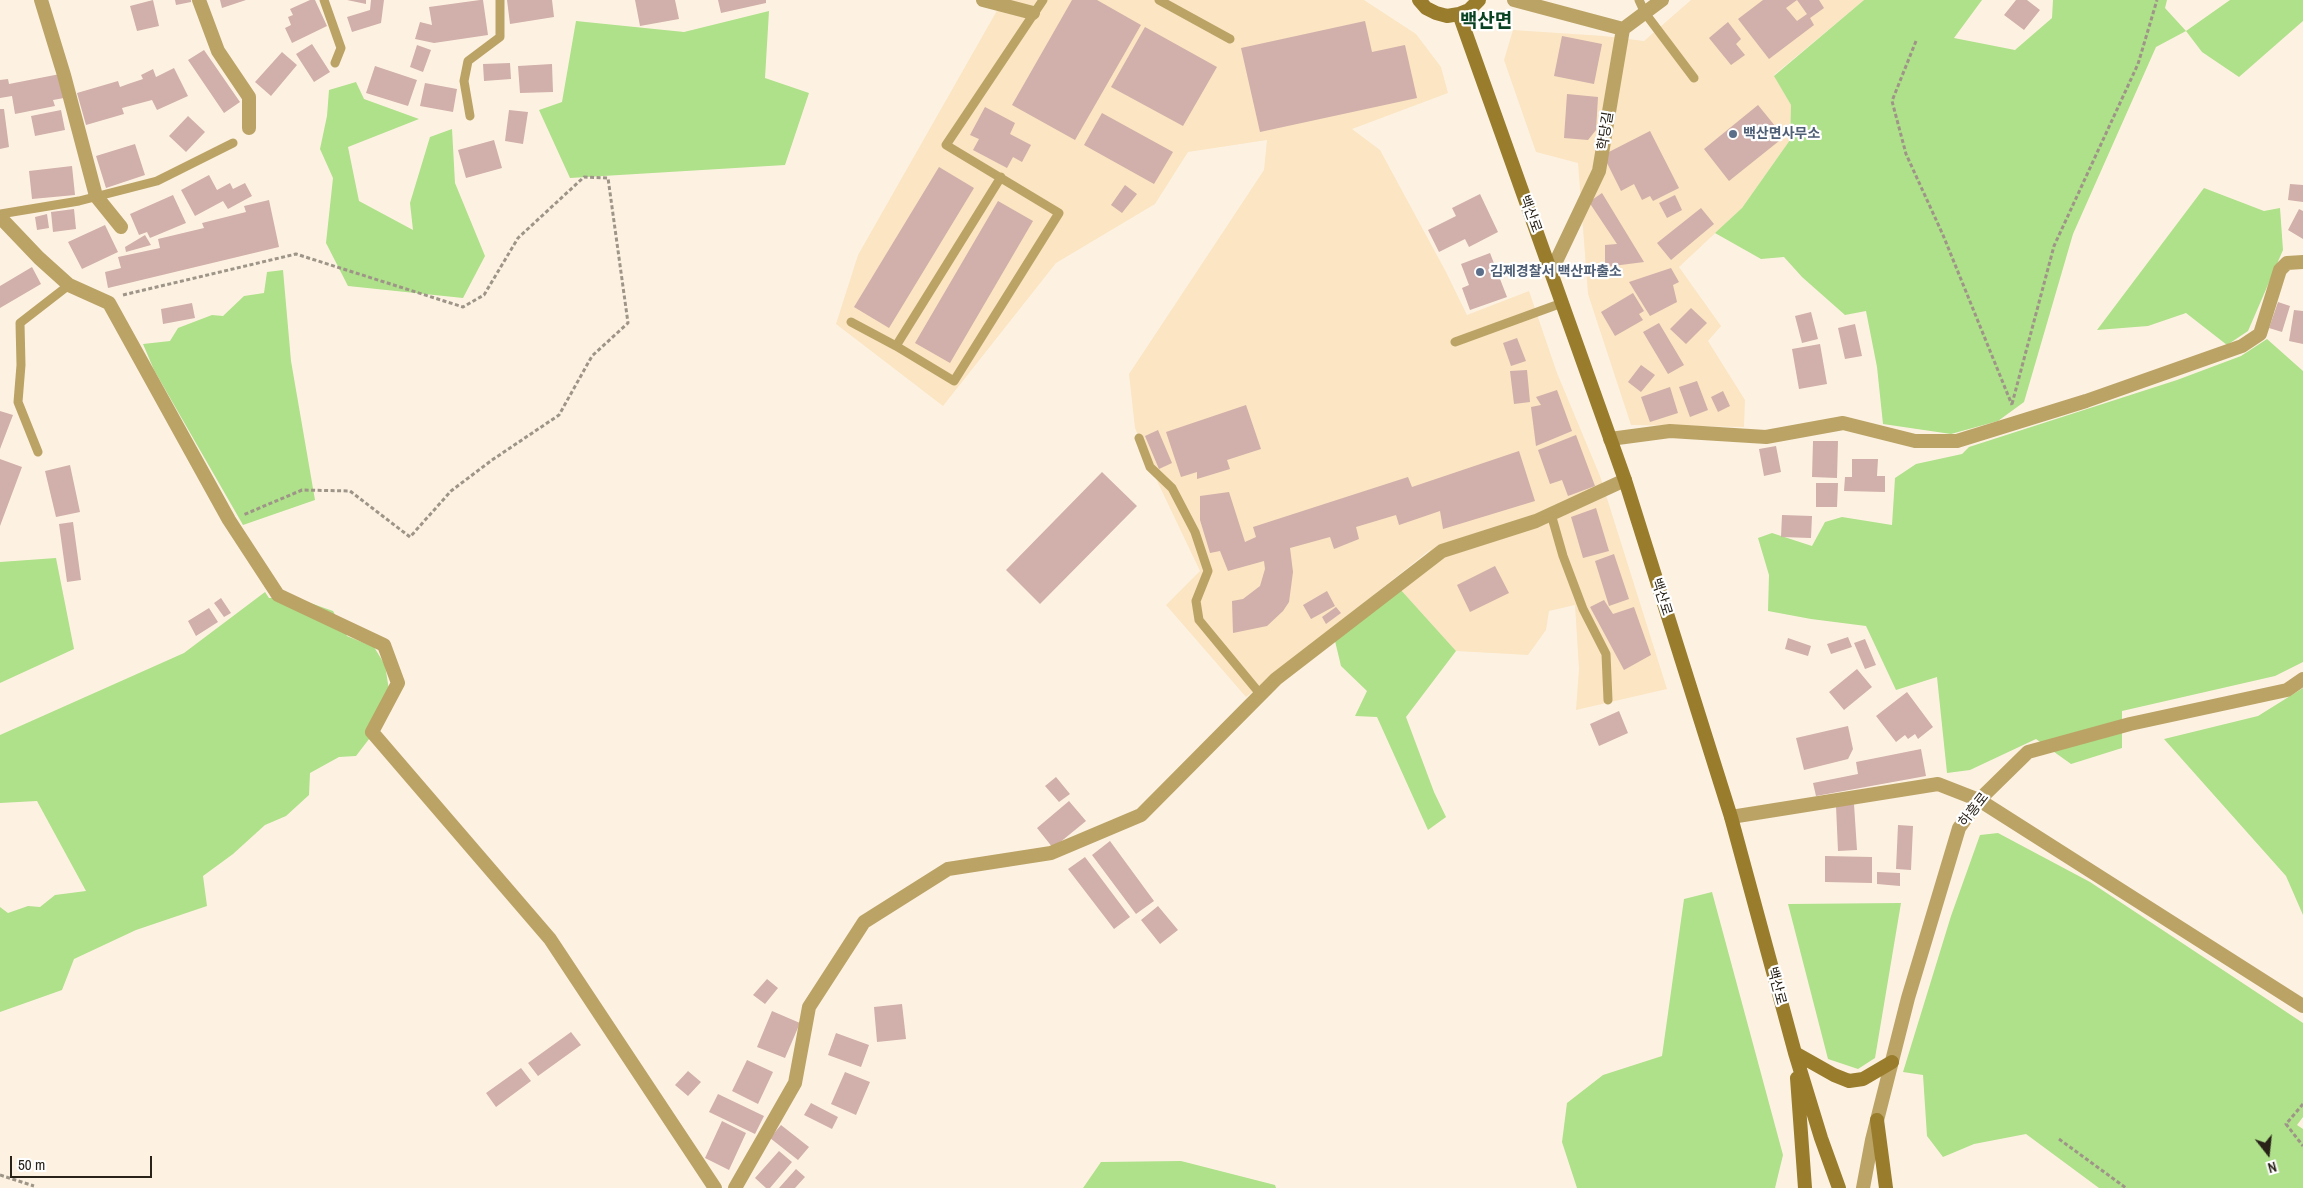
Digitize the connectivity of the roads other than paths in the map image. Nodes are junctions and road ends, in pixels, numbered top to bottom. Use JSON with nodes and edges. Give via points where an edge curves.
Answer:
{"nodes":[{"id":1,"x":41,"y":0,"type":"edge"},
{"id":2,"x":199,"y":0,"type":"edge"},
{"id":3,"x":324,"y":0,"type":"edge"},
{"id":4,"x":500,"y":0,"type":"edge"},
{"id":5,"x":983,"y":0,"type":"edge"},
{"id":6,"x":1043,"y":0,"type":"edge"},
{"id":7,"x":1159,"y":0,"type":"edge"},
{"id":8,"x":1419,"y":0,"type":"edge"},
{"id":9,"x":1479,"y":0,"type":"edge"},
{"id":10,"x":1514,"y":0,"type":"edge"},
{"id":11,"x":1639,"y":0,"type":"edge"},
{"id":12,"x":1662,"y":0,"type":"edge"},
{"id":13,"x":1034,"y":13,"type":"junction"},
{"id":14,"x":1645,"y":13,"type":"junction"},
{"id":15,"x":1459,"y":14,"type":"junction"},
{"id":16,"x":1623,"y":29,"type":"junction"},
{"id":17,"x":1230,"y":39,"type":"dead end"},
{"id":18,"x":335,"y":63,"type":"dead end"},
{"id":19,"x":1694,"y":78,"type":"dead end"},
{"id":20,"x":470,"y":116,"type":"dead end"},
{"id":21,"x":249,"y":128,"type":"dead end"},
{"id":22,"x":233,"y":143,"type":"dead end"},
{"id":23,"x":1001,"y":177,"type":"junction"},
{"id":24,"x":96,"y":196,"type":"junction"},
{"id":25,"x":0,"y":216,"type":"edge"},
{"id":26,"x":120,"y":227,"type":"dead end"},
{"id":27,"x":2303,"y":262,"type":"edge"},
{"id":28,"x":1550,"y":272,"type":"junction"},
{"id":29,"x":69,"y":285,"type":"junction"},
{"id":30,"x":1562,"y":303,"type":"junction"},
{"id":31,"x":850,"y":322,"type":"dead end"},
{"id":32,"x":1455,"y":342,"type":"dead end"},
{"id":33,"x":896,"y":346,"type":"junction"},
{"id":34,"x":1139,"y":438,"type":"dead end"},
{"id":35,"x":1610,"y":439,"type":"junction"},
{"id":36,"x":38,"y":452,"type":"dead end"},
{"id":37,"x":1624,"y":480,"type":"junction"},
{"id":38,"x":1551,"y":514,"type":"junction"},
{"id":39,"x":2303,"y":679,"type":"edge"},
{"id":40,"x":1261,"y":695,"type":"junction"},
{"id":41,"x":1608,"y":700,"type":"dead end"},
{"id":42,"x":1979,"y":800,"type":"junction"},
{"id":43,"x":1731,"y":817,"type":"junction"},
{"id":44,"x":2303,"y":1006,"type":"edge"},
{"id":45,"x":1795,"y":1053,"type":"junction"},
{"id":46,"x":1892,"y":1062,"type":"junction"},
{"id":47,"x":1877,"y":1120,"type":"junction"},
{"id":48,"x":715,"y":1188,"type":"edge"},
{"id":49,"x":735,"y":1188,"type":"edge"},
{"id":50,"x":1805,"y":1188,"type":"edge"},
{"id":51,"x":1839,"y":1188,"type":"edge"},
{"id":52,"x":1863,"y":1188,"type":"edge"},
{"id":53,"x":1886,"y":1188,"type":"edge"}],
"edges":[{"from":1,"to":24,"type":"street"},
{"from":2,"to":21,"type":"street","via":[[218,51],[249,97]]},
{"from":3,"to":18,"type":"lane","via":[[341,48]]},
{"from":4,"to":20,"type":"lane","via":[[500,37],[468,61],[464,81]]},
{"from":5,"to":13,"type":"street"},
{"from":6,"to":13,"type":"lane"},
{"from":7,"to":17,"type":"lane"},
{"from":8,"to":15,"type":"main road","via":[[1436,13],[1447,16]]},
{"from":9,"to":15,"type":"main road"},
{"from":10,"to":16,"type":"street"},
{"from":11,"to":14,"type":"lane"},
{"from":12,"to":14,"type":"street"},
{"from":13,"to":23,"type":"lane","via":[[946,145]]},
{"from":14,"to":16,"type":"street"},
{"from":14,"to":19,"type":"lane"},
{"from":15,"to":28,"type":"main road","name":"백산로"},
{"from":16,"to":28,"type":"street","name":"학당길","via":[[1599,171]]},
{"from":22,"to":24,"type":"lane","via":[[157,181]]},
{"from":23,"to":33,"type":"lane"},
{"from":23,"to":33,"type":"lane","via":[[1059,213],[954,381]]},
{"from":24,"to":25,"type":"lane"},
{"from":24,"to":26,"type":"street"},
{"from":25,"to":29,"type":"street"},
{"from":27,"to":35,"type":"street","via":[[2287,263],[2280,270],[2260,334],[2242,346],[2086,401],[1957,441],[1915,441],[1842,423],[1766,437],[1670,431]]},
{"from":28,"to":30,"type":"main road","name":"백산로"},
{"from":29,"to":36,"type":"lane","via":[[20,323],[18,402]]},
{"from":29,"to":48,"type":"street","via":[[109,303],[229,520],[278,595],[384,645],[398,683],[372,732],[550,939]]},
{"from":30,"to":32,"type":"lane"},
{"from":30,"to":35,"type":"main road","name":"백산로"},
{"from":31,"to":33,"type":"lane"},
{"from":34,"to":40,"type":"lane","via":[[1150,467],[1172,488],[1195,532],[1208,571],[1196,601],[1199,620]]},
{"from":35,"to":37,"type":"main road","name":"백산로"},
{"from":37,"to":38,"type":"street"},
{"from":37,"to":43,"type":"main road","name":"백산로"},
{"from":38,"to":40,"type":"street","via":[[1442,551],[1276,679]]},
{"from":38,"to":41,"type":"lane","via":[[1583,609],[1606,654]]},
{"from":39,"to":42,"type":"street","name":"하흥로","via":[[2287,690],[2130,724],[2028,752]]},
{"from":40,"to":49,"type":"street","via":[[1141,815],[1050,853],[948,869],[864,922],[809,1007],[795,1083]]},
{"from":42,"to":43,"type":"street","via":[[1938,784]]},
{"from":42,"to":44,"type":"street"},
{"from":42,"to":46,"type":"street","name":"하흥로","via":[[1958,828]]},
{"from":43,"to":45,"type":"main road","name":"백산로"},
{"from":45,"to":46,"type":"main road","via":[[1849,1081],[1863,1079]]},
{"from":45,"to":50,"type":"main road"},
{"from":45,"to":51,"type":"main road","name":"백산로"},
{"from":46,"to":47,"type":"street","name":"하흥로"},
{"from":47,"to":52,"type":"street","name":"하흥로"},
{"from":47,"to":53,"type":"main road"}]}
